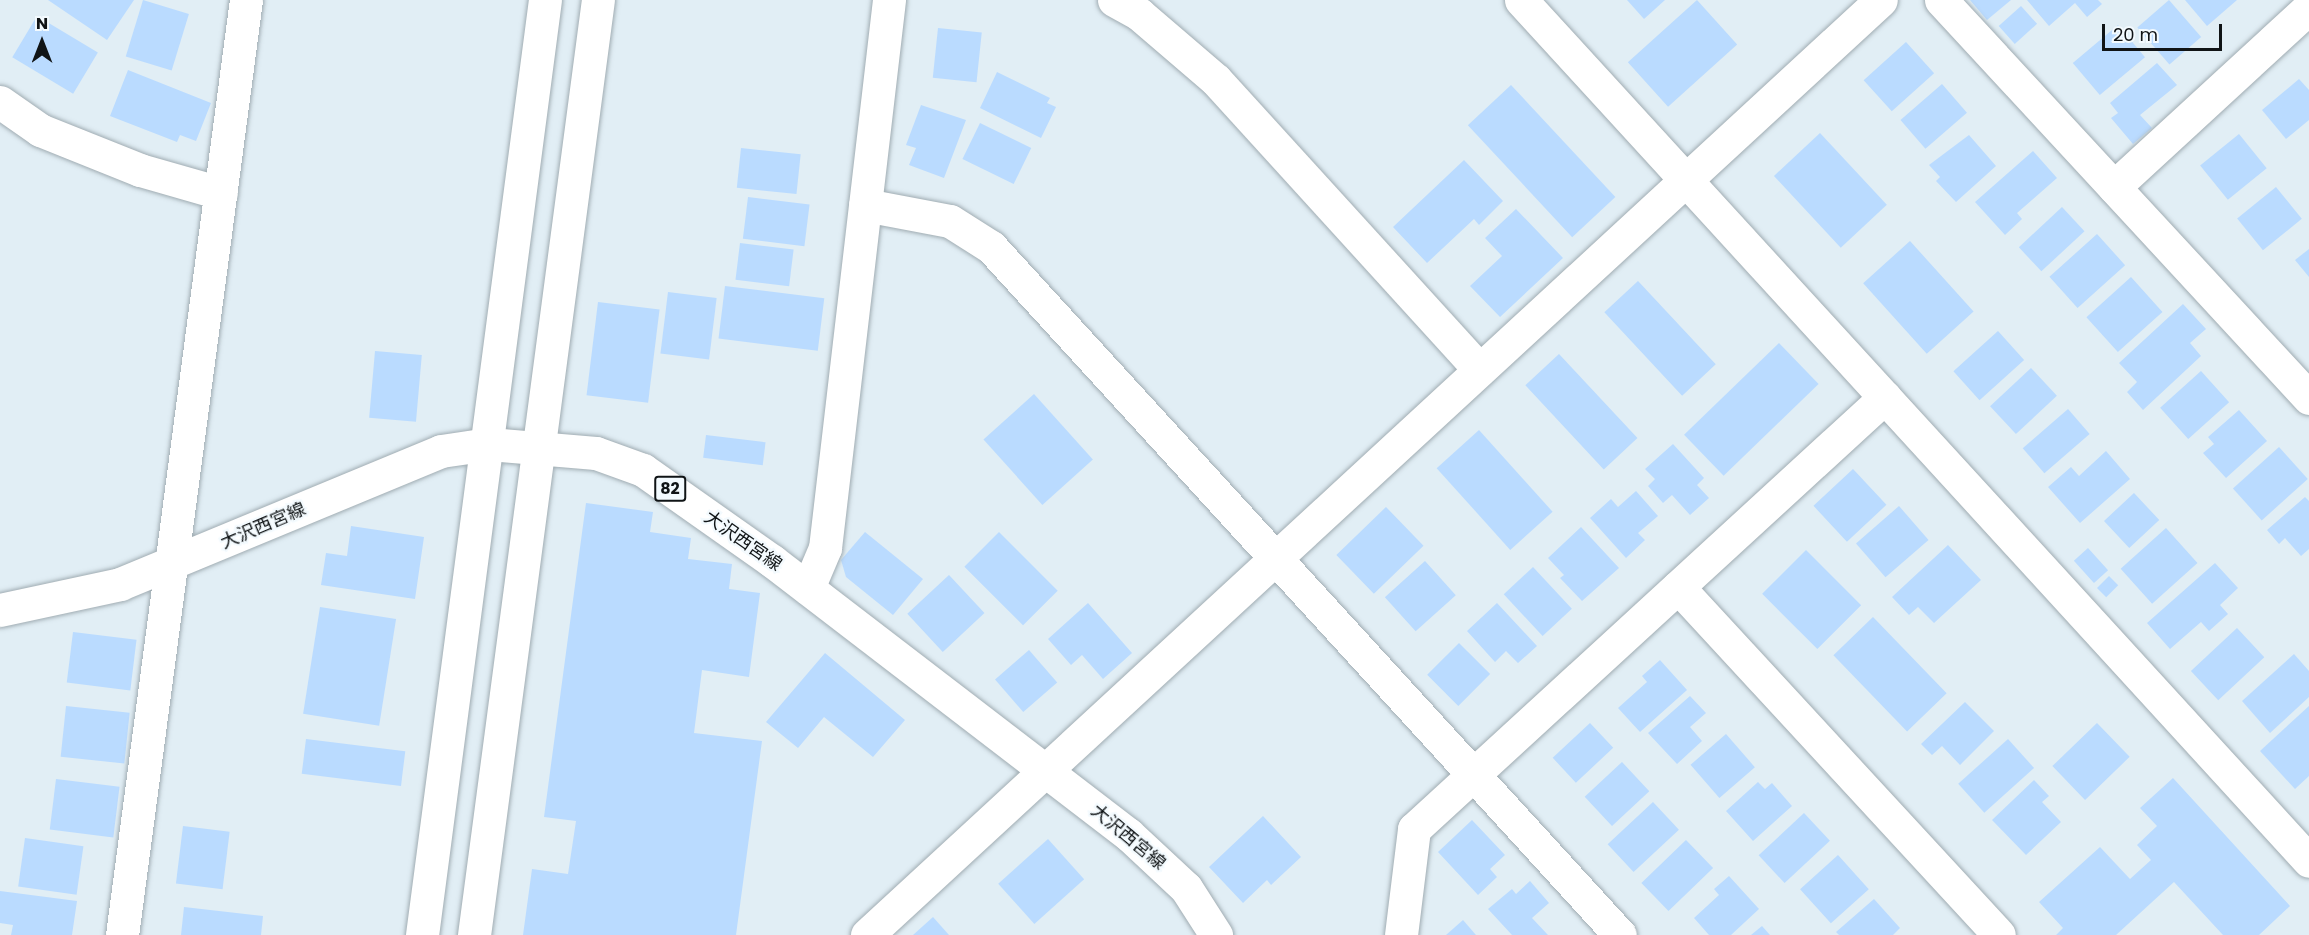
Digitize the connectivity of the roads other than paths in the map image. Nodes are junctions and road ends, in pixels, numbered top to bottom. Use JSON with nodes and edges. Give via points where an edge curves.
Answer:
{"nodes":[{"id":1,"x":246,"y":0,"type":"edge"},
{"id":2,"x":545,"y":0,"type":"edge"},
{"id":3,"x":598,"y":0,"type":"edge"},
{"id":4,"x":890,"y":0,"type":"edge"},
{"id":5,"x":1114,"y":0,"type":"edge"},
{"id":6,"x":1521,"y":0,"type":"edge"},
{"id":7,"x":1881,"y":0,"type":"edge"},
{"id":8,"x":1941,"y":0,"type":"edge"},
{"id":9,"x":2309,"y":8,"type":"edge"},
{"id":10,"x":0,"y":102,"type":"edge"},
{"id":11,"x":1686,"y":179,"type":"junction"},
{"id":12,"x":2114,"y":188,"type":"junction"},
{"id":13,"x":221,"y":194,"type":"junction"},
{"id":14,"x":866,"y":205,"type":"junction"},
{"id":15,"x":1479,"y":369,"type":"junction"},
{"id":16,"x":1885,"y":397,"type":"junction"},
{"id":17,"x":2309,"y":398,"type":"edge"},
{"id":18,"x":489,"y":444,"type":"junction"},
{"id":19,"x":538,"y":445,"type":"junction"},
{"id":20,"x":1274,"y":558,"type":"junction"},
{"id":21,"x":174,"y":564,"type":"junction"},
{"id":22,"x":1678,"y":587,"type":"junction"},
{"id":23,"x":808,"y":588,"type":"junction"},
{"id":24,"x":0,"y":610,"type":"edge"},
{"id":25,"x":1044,"y":769,"type":"junction"},
{"id":26,"x":1473,"y":775,"type":"junction"},
{"id":27,"x":2309,"y":861,"type":"edge"},
{"id":28,"x":122,"y":935,"type":"edge"},
{"id":29,"x":422,"y":935,"type":"edge"},
{"id":30,"x":474,"y":935,"type":"edge"},
{"id":31,"x":867,"y":935,"type":"edge"},
{"id":32,"x":1216,"y":935,"type":"edge"},
{"id":33,"x":1401,"y":935,"type":"edge"},
{"id":34,"x":1620,"y":935,"type":"edge"},
{"id":35,"x":1999,"y":935,"type":"edge"}],
"edges":[{"from":1,"to":13,"type":"street"},
{"from":2,"to":18,"type":"street","via":[[511,241]]},
{"from":3,"to":19,"type":"street"},
{"from":4,"to":14,"type":"street"},
{"from":5,"to":15,"type":"street","via":[[1139,14],[1215,80]]},
{"from":6,"to":11,"type":"street"},
{"from":7,"to":11,"type":"street"},
{"from":8,"to":12,"type":"street"},
{"from":9,"to":12,"type":"street"},
{"from":10,"to":13,"type":"street","via":[[40,130],[140,170]]},
{"from":11,"to":15,"type":"street"},
{"from":11,"to":16,"type":"street"},
{"from":12,"to":17,"type":"street"},
{"from":13,"to":21,"type":"street"},
{"from":14,"to":20,"type":"street","via":[[950,221],[991,247]]},
{"from":14,"to":23,"type":"street","via":[[825,548]]},
{"from":15,"to":20,"type":"street"},
{"from":16,"to":22,"type":"street"},
{"from":16,"to":27,"type":"street"},
{"from":18,"to":19,"type":"street","name":"大沢西宮線","number":"82"},
{"from":18,"to":21,"type":"street","name":"大沢西宮線","number":"82","via":[[441,452]]},
{"from":18,"to":29,"type":"street"},
{"from":19,"to":23,"type":"street","name":"大沢西宮線","number":"82","via":[[596,453],[643,470]]},
{"from":19,"to":30,"type":"street"},
{"from":20,"to":25,"type":"street"},
{"from":20,"to":26,"type":"street"},
{"from":21,"to":24,"type":"street","name":"大沢西宮線","number":"82","via":[[120,584]]},
{"from":21,"to":28,"type":"street"},
{"from":22,"to":26,"type":"street"},
{"from":22,"to":35,"type":"street"},
{"from":23,"to":25,"type":"street","name":"大沢西宮線","number":"82"},
{"from":25,"to":31,"type":"street","via":[[993,822]]},
{"from":25,"to":32,"type":"street","name":"大沢西宮線","number":"82","via":[[1161,863],[1186,888]]},
{"from":26,"to":33,"type":"street","via":[[1413,829]]},
{"from":26,"to":34,"type":"street"}]}
